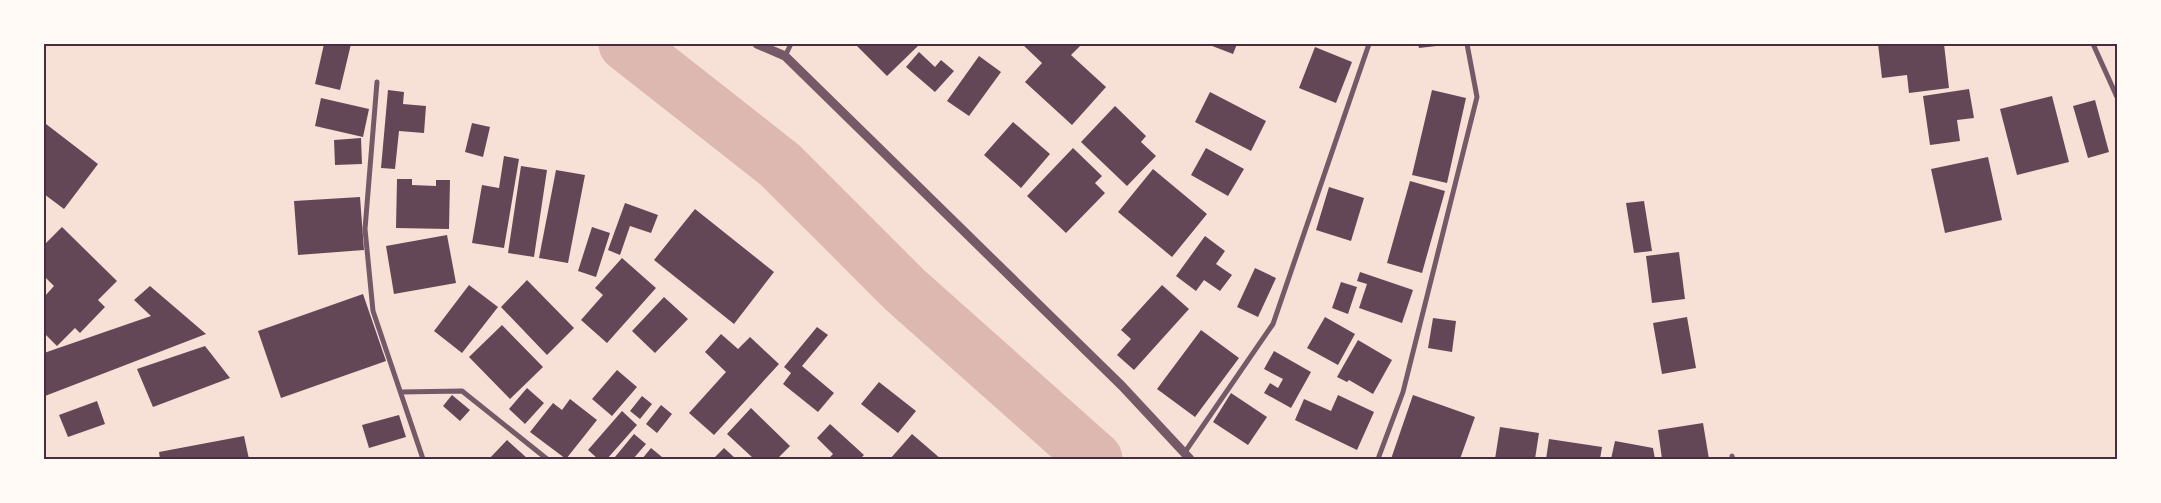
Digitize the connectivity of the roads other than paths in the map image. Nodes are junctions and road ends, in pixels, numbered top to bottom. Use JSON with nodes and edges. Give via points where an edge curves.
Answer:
{"nodes":[{"id":1,"x":757,"y":44,"type":"edge"},
{"id":2,"x":790,"y":44,"type":"edge"},
{"id":3,"x":1369,"y":44,"type":"edge"},
{"id":4,"x":1467,"y":44,"type":"edge"},
{"id":5,"x":2093,"y":44,"type":"edge"},
{"id":6,"x":785,"y":56,"type":"junction"},
{"id":7,"x":377,"y":82,"type":"dead end"},
{"id":8,"x":2117,"y":96,"type":"edge"},
{"id":9,"x":401,"y":392,"type":"junction"},
{"id":10,"x":1188,"y":456,"type":"edge"},
{"id":11,"x":423,"y":459,"type":"edge"},
{"id":12,"x":547,"y":459,"type":"edge"},
{"id":13,"x":1378,"y":459,"type":"edge"}],
"edges":[{"from":1,"to":6,"type":"street"},
{"from":2,"to":6,"type":"street"},
{"from":3,"to":10,"type":"street","via":[[1273,324]]},
{"from":4,"to":13,"type":"street","via":[[1477,97],[1403,392]]},
{"from":5,"to":8,"type":"street"},
{"from":6,"to":10,"type":"street","via":[[1066,331]]},
{"from":7,"to":9,"type":"street","via":[[365,229],[373,311]]},
{"from":9,"to":11,"type":"street"},
{"from":9,"to":12,"type":"street","via":[[462,391]]}]}
